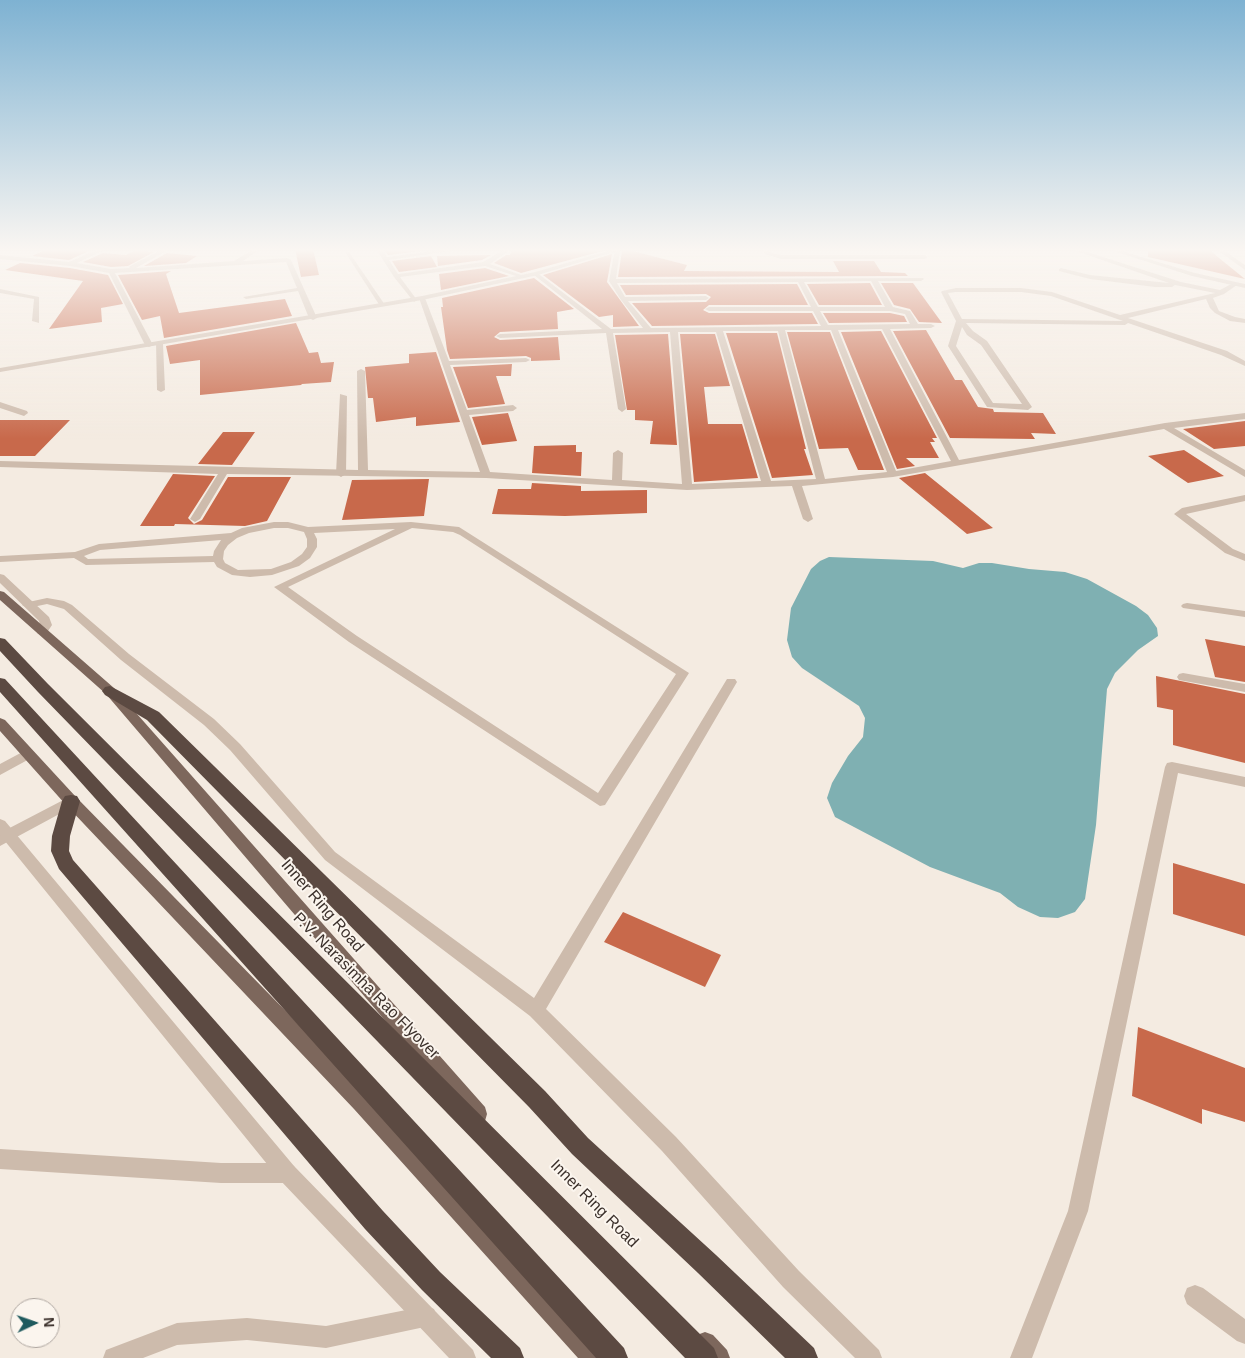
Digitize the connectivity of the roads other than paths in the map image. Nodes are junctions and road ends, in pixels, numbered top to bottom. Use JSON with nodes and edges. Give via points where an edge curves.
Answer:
{"nodes":[{"id":1,"x":36,"y":312,"type":"edge"},
{"id":2,"x":132,"y":312,"type":"edge"},
{"id":3,"x":311,"y":312,"type":"edge"},
{"id":4,"x":343,"y":312,"type":"edge"},
{"id":5,"x":424,"y":312,"type":"edge"},
{"id":6,"x":585,"y":312,"type":"edge"},
{"id":7,"x":634,"y":312,"type":"edge"},
{"id":8,"x":710,"y":312,"type":"edge"},
{"id":9,"x":782,"y":312,"type":"edge"},
{"id":10,"x":817,"y":312,"type":"edge"},
{"id":11,"x":908,"y":312,"type":"edge"},
{"id":12,"x":955,"y":312,"type":"edge"},
{"id":13,"x":1106,"y":312,"type":"edge"},
{"id":14,"x":1145,"y":312,"type":"edge"},
{"id":15,"x":1219,"y":312,"type":"edge"},
{"id":16,"x":313,"y":318,"type":"junction"},
{"id":17,"x":1122,"y":318,"type":"junction"},
{"id":18,"x":36,"y":321,"type":"dead end"},
{"id":19,"x":960,"y":321,"type":"junction"},
{"id":20,"x":1245,"y":321,"type":"edge"},
{"id":21,"x":713,"y":322,"type":"junction"},
{"id":22,"x":1134,"y":323,"type":"junction"},
{"id":23,"x":915,"y":326,"type":"junction"},
{"id":24,"x":932,"y":326,"type":"dead end"},
{"id":25,"x":886,"y":327,"type":"junction"},
{"id":26,"x":830,"y":328,"type":"junction"},
{"id":27,"x":781,"y":329,"type":"junction"},
{"id":28,"x":609,"y":331,"type":"junction"},
{"id":29,"x":649,"y":332,"type":"junction"},
{"id":30,"x":674,"y":332,"type":"junction"},
{"id":31,"x":500,"y":336,"type":"dead end"},
{"id":32,"x":158,"y":344,"type":"junction"},
{"id":33,"x":149,"y":345,"type":"junction"},
{"id":34,"x":526,"y":360,"type":"dead end"},
{"id":35,"x":446,"y":363,"type":"junction"},
{"id":36,"x":1245,"y":364,"type":"edge"},
{"id":37,"x":0,"y":370,"type":"edge"},
{"id":38,"x":361,"y":371,"type":"dead end"},
{"id":39,"x":161,"y":390,"type":"dead end"},
{"id":40,"x":343,"y":396,"type":"dead end"},
{"id":41,"x":0,"y":405,"type":"edge"},
{"id":42,"x":513,"y":408,"type":"dead end"},
{"id":43,"x":622,"y":409,"type":"dead end"},
{"id":44,"x":24,"y":413,"type":"dead end"},
{"id":45,"x":464,"y":413,"type":"junction"},
{"id":46,"x":1245,"y":416,"type":"edge"},
{"id":47,"x":1165,"y":426,"type":"junction"},
{"id":48,"x":618,"y":453,"type":"dead end"},
{"id":49,"x":956,"y":462,"type":"junction"},
{"id":50,"x":0,"y":464,"type":"edge"},
{"id":51,"x":224,"y":471,"type":"junction"},
{"id":52,"x":341,"y":474,"type":"junction"},
{"id":53,"x":363,"y":474,"type":"junction"},
{"id":54,"x":893,"y":474,"type":"junction"},
{"id":55,"x":1245,"y":474,"type":"edge"},
{"id":56,"x":486,"y":475,"type":"junction"},
{"id":57,"x":617,"y":482,"type":"junction"},
{"id":58,"x":821,"y":482,"type":"junction"},
{"id":59,"x":796,"y":483,"type":"junction"},
{"id":60,"x":767,"y":484,"type":"junction"},
{"id":61,"x":687,"y":487,"type":"junction"},
{"id":62,"x":1245,"y":498,"type":"edge"},
{"id":63,"x":195,"y":519,"type":"dead end"},
{"id":64,"x":808,"y":519,"type":"dead end"},
{"id":65,"x":411,"y":525,"type":"junction"},
{"id":66,"x":308,"y":530,"type":"junction"},
{"id":67,"x":233,"y":536,"type":"junction"},
{"id":68,"x":76,"y":555,"type":"junction"},
{"id":69,"x":1245,"y":558,"type":"edge"},
{"id":70,"x":0,"y":559,"type":"edge"},
{"id":71,"x":218,"y":559,"type":"junction"},
{"id":72,"x":272,"y":572,"type":"junction"},
{"id":73,"x":0,"y":577,"type":"edge"},
{"id":74,"x":280,"y":587,"type":"junction"},
{"id":75,"x":0,"y":594,"type":"edge"},
{"id":76,"x":28,"y":605,"type":"junction"},
{"id":77,"x":1187,"y":606,"type":"dead end"},
{"id":78,"x":1245,"y":614,"type":"edge"},
{"id":79,"x":42,"y":631,"type":"junction"},
{"id":80,"x":0,"y":642,"type":"edge"},
{"id":81,"x":1183,"y":677,"type":"dead end"},
{"id":82,"x":731,"y":682,"type":"dead end"},
{"id":83,"x":0,"y":683,"type":"edge"},
{"id":84,"x":1245,"y":688,"type":"edge"},
{"id":85,"x":110,"y":691,"type":"junction"},
{"id":86,"x":0,"y":722,"type":"edge"},
{"id":87,"x":28,"y":754,"type":"junction"},
{"id":88,"x":0,"y":770,"type":"edge"},
{"id":89,"x":1245,"y":782,"type":"edge"},
{"id":90,"x":71,"y":801,"type":"junction"},
{"id":91,"x":3,"y":834,"type":"edge"},
{"id":92,"x":536,"y":1010,"type":"junction"},
{"id":93,"x":0,"y":1159,"type":"edge"},
{"id":94,"x":287,"y":1173,"type":"junction"},
{"id":95,"x":1195,"y":1296,"type":"dead end"},
{"id":96,"x":426,"y":1317,"type":"junction"},
{"id":97,"x":1245,"y":1333,"type":"edge"},
{"id":98,"x":114,"y":1358,"type":"edge"},
{"id":99,"x":465,"y":1358,"type":"edge"},
{"id":100,"x":510,"y":1358,"type":"edge"},
{"id":101,"x":593,"y":1358,"type":"edge"},
{"id":102,"x":614,"y":1358,"type":"edge"},
{"id":103,"x":704,"y":1358,"type":"edge"},
{"id":104,"x":720,"y":1358,"type":"edge"},
{"id":105,"x":804,"y":1358,"type":"edge"},
{"id":106,"x":871,"y":1358,"type":"edge"},
{"id":107,"x":1020,"y":1358,"type":"edge"}],
"edges":[{"from":1,"to":18,"type":"street"},
{"from":2,"to":33,"type":"street"},
{"from":3,"to":16,"type":"street"},
{"from":4,"to":16,"type":"street"},
{"from":5,"to":35,"type":"street"},
{"from":6,"to":28,"type":"street"},
{"from":7,"to":29,"type":"street"},
{"from":8,"to":21,"type":"street"},
{"from":9,"to":21,"type":"street"},
{"from":10,"to":26,"type":"street"},
{"from":11,"to":23,"type":"street"},
{"from":12,"to":19,"type":"street"},
{"from":13,"to":17,"type":"street"},
{"from":14,"to":17,"type":"street"},
{"from":15,"to":20,"type":"street"},
{"from":16,"to":32,"type":"street"},
{"from":17,"to":22,"type":"street"},
{"from":19,"to":19,"type":"street","via":[[952,346],[990,405],[1028,407],[984,343]]},
{"from":19,"to":22,"type":"street"},
{"from":21,"to":27,"type":"street"},
{"from":21,"to":30,"type":"street"},
{"from":21,"to":60,"type":"street"},
{"from":22,"to":36,"type":"street","via":[[1224,353]]},
{"from":23,"to":24,"type":"street"},
{"from":23,"to":25,"type":"street"},
{"from":25,"to":26,"type":"street"},
{"from":25,"to":49,"type":"street"},
{"from":26,"to":27,"type":"street"},
{"from":26,"to":54,"type":"street"},
{"from":27,"to":58,"type":"street"},
{"from":28,"to":29,"type":"street"},
{"from":28,"to":31,"type":"street"},
{"from":28,"to":43,"type":"street"},
{"from":29,"to":30,"type":"street"},
{"from":30,"to":61,"type":"street"},
{"from":32,"to":33,"type":"street"},
{"from":32,"to":39,"type":"street"},
{"from":33,"to":37,"type":"street"},
{"from":34,"to":35,"type":"street"},
{"from":35,"to":45,"type":"street"},
{"from":38,"to":53,"type":"street"},
{"from":40,"to":52,"type":"street"},
{"from":41,"to":44,"type":"street"},
{"from":42,"to":45,"type":"street"},
{"from":45,"to":56,"type":"street"},
{"from":46,"to":47,"type":"street"},
{"from":47,"to":49,"type":"street"},
{"from":47,"to":55,"type":"street"},
{"from":48,"to":57,"type":"street"},
{"from":49,"to":54,"type":"street"},
{"from":50,"to":51,"type":"street"},
{"from":51,"to":52,"type":"street"},
{"from":51,"to":63,"type":"street"},
{"from":52,"to":53,"type":"street"},
{"from":53,"to":56,"type":"street"},
{"from":54,"to":58,"type":"street"},
{"from":56,"to":57,"type":"street"},
{"from":57,"to":61,"type":"street"},
{"from":58,"to":59,"type":"street"},
{"from":59,"to":60,"type":"street"},
{"from":59,"to":64,"type":"street"},
{"from":60,"to":61,"type":"street"},
{"from":62,"to":69,"type":"street","via":[[1179,514],[1229,551]]},
{"from":65,"to":66,"type":"street"},
{"from":65,"to":74,"type":"street"},
{"from":65,"to":74,"type":"street","via":[[444,527],[464,533],[683,673],[600,801],[353,639]]},
{"from":66,"to":67,"type":"street","via":[[274,525]]},
{"from":66,"to":72,"type":"street","via":[[312,548],[306,556],[295,564]]},
{"from":67,"to":68,"type":"street","via":[[99,547]]},
{"from":67,"to":71,"type":"street","via":[[224,543]]},
{"from":68,"to":70,"type":"street"},
{"from":68,"to":71,"type":"street","via":[[86,562]]},
{"from":71,"to":72,"type":"street","via":[[236,572]]},
{"from":72,"to":74,"type":"street"},
{"from":73,"to":76,"type":"street"},
{"from":75,"to":79,"type":"main road","name":"Inner Ring Road"},
{"from":76,"to":79,"type":"street","via":[[47,622]]},
{"from":76,"to":92,"type":"street","via":[[47,601],[68,607],[235,746],[330,856]]},
{"from":77,"to":78,"type":"street"},
{"from":79,"to":85,"type":"main road","name":"Inner Ring Road"},
{"from":80,"to":103,"type":"highway","name":"P.V. Narasimha Rao Flyover"},
{"from":81,"to":84,"type":"street"},
{"from":82,"to":92,"type":"street"},
{"from":83,"to":102,"type":"highway"},
{"from":85,"to":104,"type":"main road","name":"Inner Ring Road","via":[[473,1109]]},
{"from":85,"to":105,"type":"highway","via":[[153,716],[537,1099],[580,1146]]},
{"from":86,"to":87,"type":"main road"},
{"from":87,"to":88,"type":"street"},
{"from":87,"to":90,"type":"main road"},
{"from":89,"to":107,"type":"street","via":[[1172,767],[1078,1211]]},
{"from":90,"to":91,"type":"street"},
{"from":90,"to":100,"type":"highway","via":[[61,836],[60,851],[64,864],[425,1274]]},
{"from":90,"to":101,"type":"main road","via":[[361,1102]]},
{"from":91,"to":94,"type":"street"},
{"from":92,"to":106,"type":"street","via":[[669,1144],[791,1279]]},
{"from":93,"to":94,"type":"street","via":[[221,1173]]},
{"from":94,"to":96,"type":"street"},
{"from":95,"to":97,"type":"street"},
{"from":96,"to":98,"type":"street","via":[[326,1337],[247,1329],[177,1334]]},
{"from":96,"to":99,"type":"street"}]}
